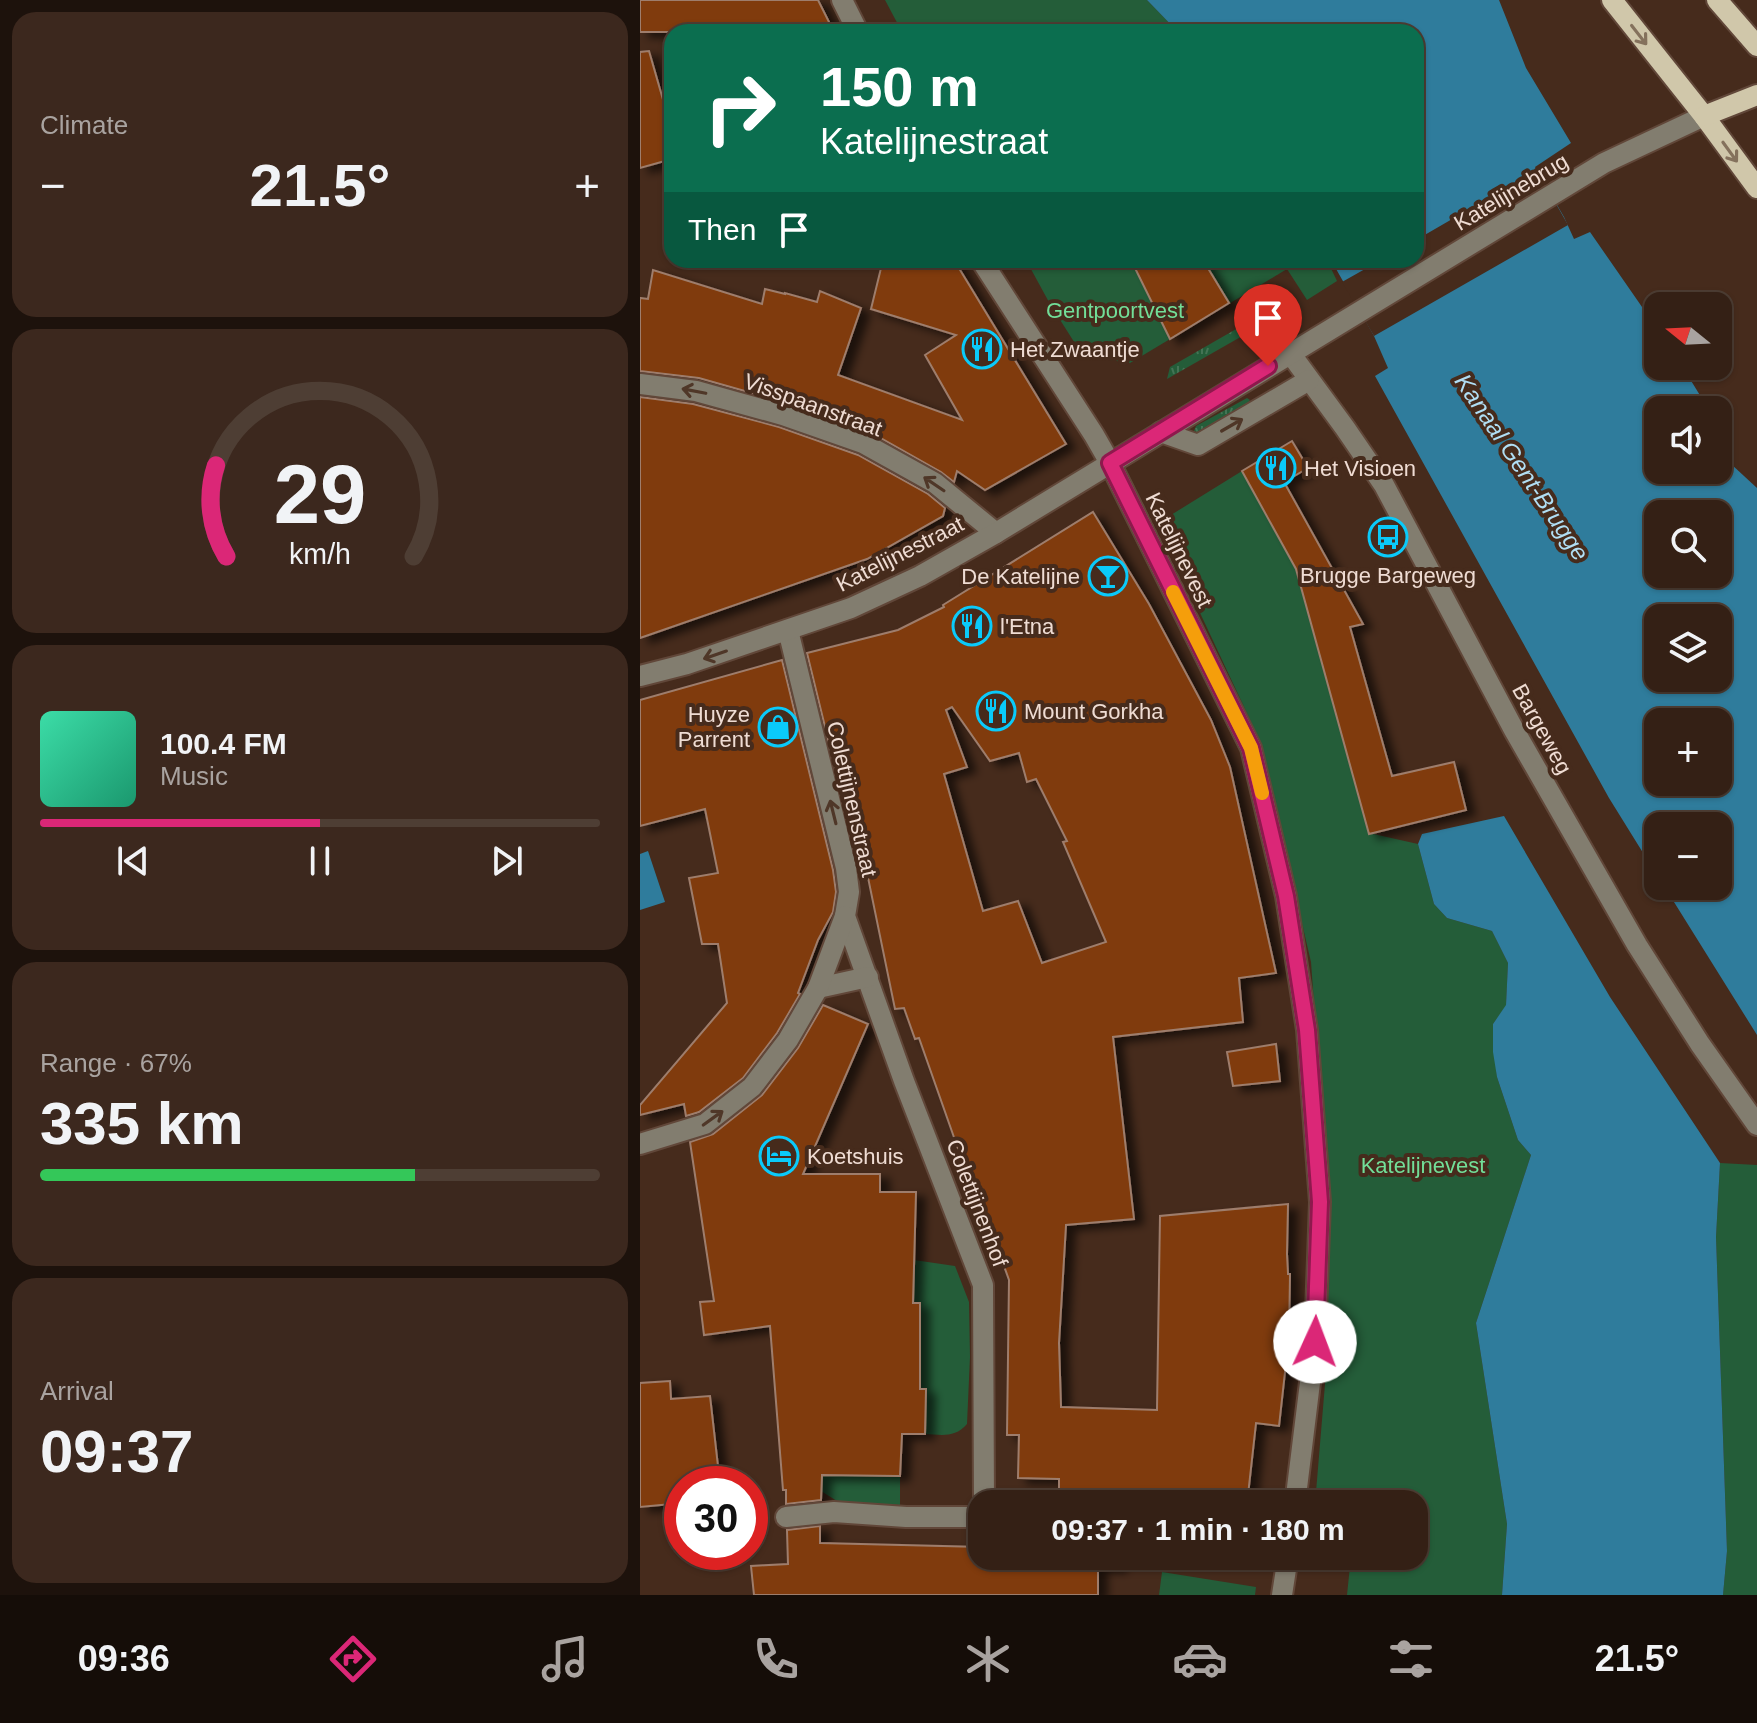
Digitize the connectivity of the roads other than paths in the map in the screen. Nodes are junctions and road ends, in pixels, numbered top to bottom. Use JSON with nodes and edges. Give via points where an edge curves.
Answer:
{"nodes":[{"id":1,"x":842,"y":0,"type":"edge"},
{"id":2,"x":1612,"y":0,"type":"edge"},
{"id":3,"x":1717,"y":0,"type":"edge"},
{"id":4,"x":854,"y":24,"type":"edge"},
{"id":5,"x":1757,"y":46,"type":"edge"},
{"id":6,"x":1757,"y":95,"type":"edge"},
{"id":7,"x":1704,"y":116,"type":"junction"},
{"id":8,"x":1757,"y":188,"type":"edge"},
{"id":9,"x":986,"y":268,"type":"edge"},
{"id":10,"x":1359,"y":311,"type":"joint"},
{"id":11,"x":1290,"y":353,"type":"junction"},
{"id":12,"x":1309,"y":380,"type":"junction"},
{"id":13,"x":640,"y":384,"type":"edge"},
{"id":14,"x":1161,"y":432,"type":"junction"},
{"id":15,"x":1110,"y":463,"type":"junction"},
{"id":16,"x":996,"y":533,"type":"junction"},
{"id":17,"x":788,"y":630,"type":"junction"},
{"id":18,"x":640,"y":676,"type":"edge"},
{"id":19,"x":845,"y":916,"type":"junction"},
{"id":20,"x":868,"y":977,"type":"junction"},
{"id":21,"x":818,"y":988,"type":"junction"},
{"id":22,"x":1757,"y":1125,"type":"edge"},
{"id":23,"x":640,"y":1144,"type":"edge"},
{"id":24,"x":984,"y":1490,"type":"edge"},
{"id":25,"x":1297,"y":1490,"type":"edge"},
{"id":26,"x":786,"y":1517,"type":"dead end"},
{"id":27,"x":968,"y":1517,"type":"edge"},
{"id":28,"x":1286,"y":1570,"type":"edge"},
{"id":29,"x":1282,"y":1595,"type":"edge"}],
"edges":[{"from":1,"to":4,"type":"street"},
{"from":2,"to":7,"type":"main road","one_way":true},
{"from":3,"to":5,"type":"main road"},
{"from":6,"to":7,"type":"main road"},
{"from":7,"to":8,"type":"main road","one_way":true},
{"from":7,"to":10,"type":"street","name":"Katelijnebrug","via":[[1604,163]]},
{"from":9,"to":15,"type":"street"},
{"from":10,"to":11,"type":"street","name":"Katelijnestraat"},
{"from":11,"to":12,"type":"street","name":"Bargeweg"},
{"from":11,"to":14,"type":"street","name":"Katelijnestraat"},
{"from":14,"to":12,"type":"street","one_way":true,"via":[[1198,445]]},
{"from":12,"to":22,"type":"street","name":"Bargeweg","via":[[1384,485],[1514,730],[1637,945]]},
{"from":16,"to":13,"type":"street","name":"Visspaanstraat","one_way":true,"via":[[935,483],[863,443],[696,391]]},
{"from":14,"to":15,"type":"street","name":"Katelijnestraat"},
{"from":15,"to":16,"type":"street","name":"Katelijnestraat"},
{"from":15,"to":25,"type":"street","name":"Katelijnevest","via":[[1251,748],[1286,896],[1307,1030],[1320,1202],[1315,1342]]},
{"from":16,"to":17,"type":"street","name":"Katelijnestraat","via":[[920,576]]},
{"from":17,"to":18,"type":"street","name":"Katelijnestraat","one_way":true},
{"from":19,"to":17,"type":"street","name":"Colettijnenstraat","one_way":true,"via":[[846,868]]},
{"from":19,"to":20,"type":"street","name":"Colettijnenstraat"},
{"from":19,"to":21,"type":"street"},
{"from":20,"to":21,"type":"street"},
{"from":20,"to":24,"type":"street","name":"Colettijnenhof","via":[[983,1285]]},
{"from":23,"to":21,"type":"street","one_way":true,"via":[[705,1124],[752,1087]]},
{"from":26,"to":27,"type":"street","via":[[834,1512]]},
{"from":28,"to":29,"type":"street"}]}
